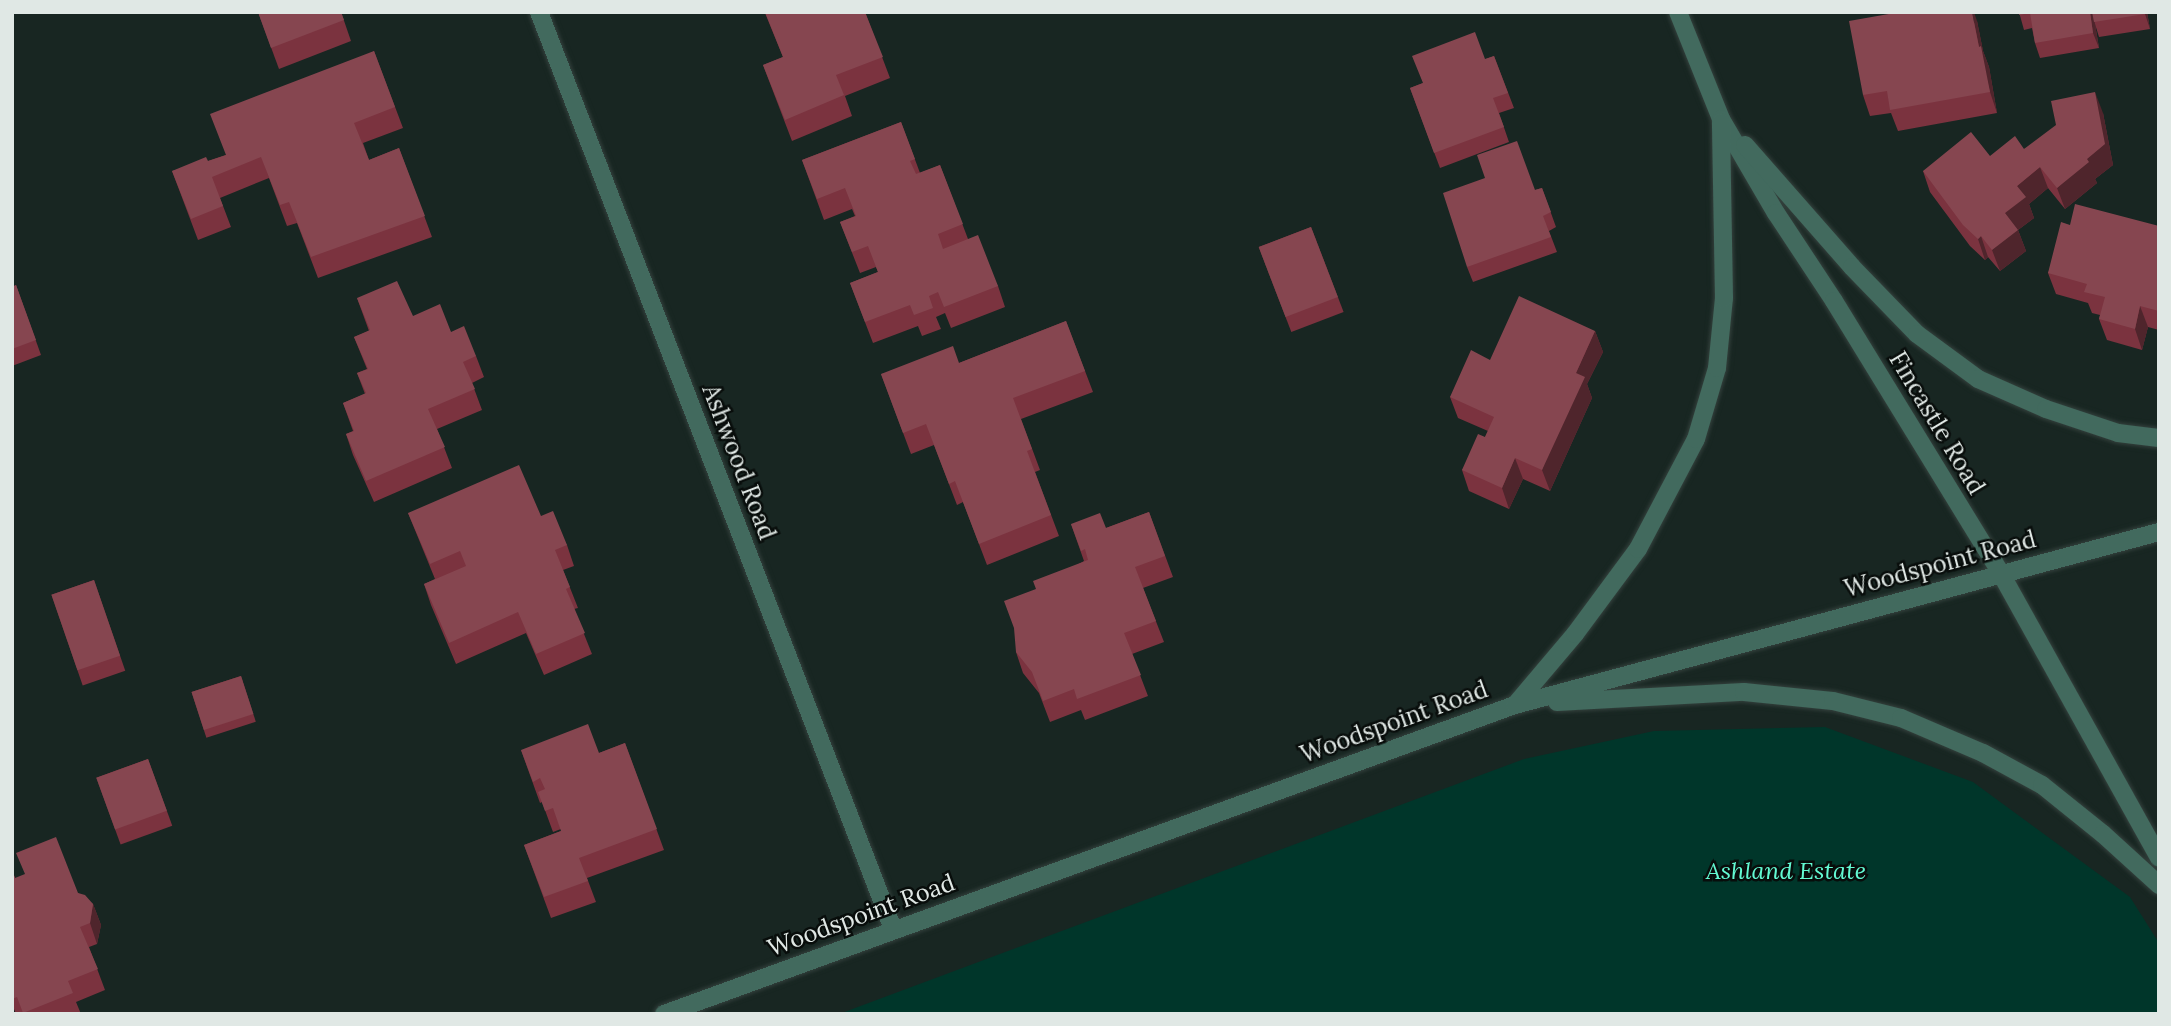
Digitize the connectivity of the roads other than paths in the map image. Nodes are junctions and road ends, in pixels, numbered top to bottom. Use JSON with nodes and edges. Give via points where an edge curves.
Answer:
{"nodes":[{"id":1,"x":539,"y":12,"type":"edge"},
{"id":2,"x":1678,"y":12,"type":"edge"},
{"id":3,"x":1721,"y":120,"type":"junction"},
{"id":4,"x":2159,"y":438,"type":"edge"},
{"id":5,"x":2159,"y":532,"type":"edge"},
{"id":6,"x":2000,"y":572,"type":"junction"},
{"id":7,"x":1515,"y":705,"type":"junction"},
{"id":8,"x":2159,"y":858,"type":"edge"},
{"id":9,"x":2159,"y":885,"type":"edge"},
{"id":10,"x":893,"y":929,"type":"junction"},
{"id":11,"x":664,"y":1014,"type":"edge"}],
"edges":[{"from":1,"to":10,"type":"street","name":"Ashwood Road"},
{"from":2,"to":3,"type":"street","name":"Fincastle Road"},
{"from":3,"to":4,"type":"street","via":[[1917,334],[1978,379],[2046,409],[2118,433]]},
{"from":3,"to":6,"type":"street","name":"Fincastle Road"},
{"from":3,"to":7,"type":"street","via":[[1724,298],[1717,368],[1696,439],[1638,549]]},
{"from":5,"to":6,"type":"street","name":"Woodspoint Road"},
{"from":6,"to":7,"type":"street","name":"Woodspoint Road"},
{"from":6,"to":8,"type":"street","name":"Fincastle Road"},
{"from":7,"to":9,"type":"street","via":[[1744,692],[1833,701],[1901,719],[1983,753],[2042,785]]},
{"from":7,"to":10,"type":"street","name":"Woodspoint Road"},
{"from":10,"to":11,"type":"street","name":"Woodspoint Road"}]}
